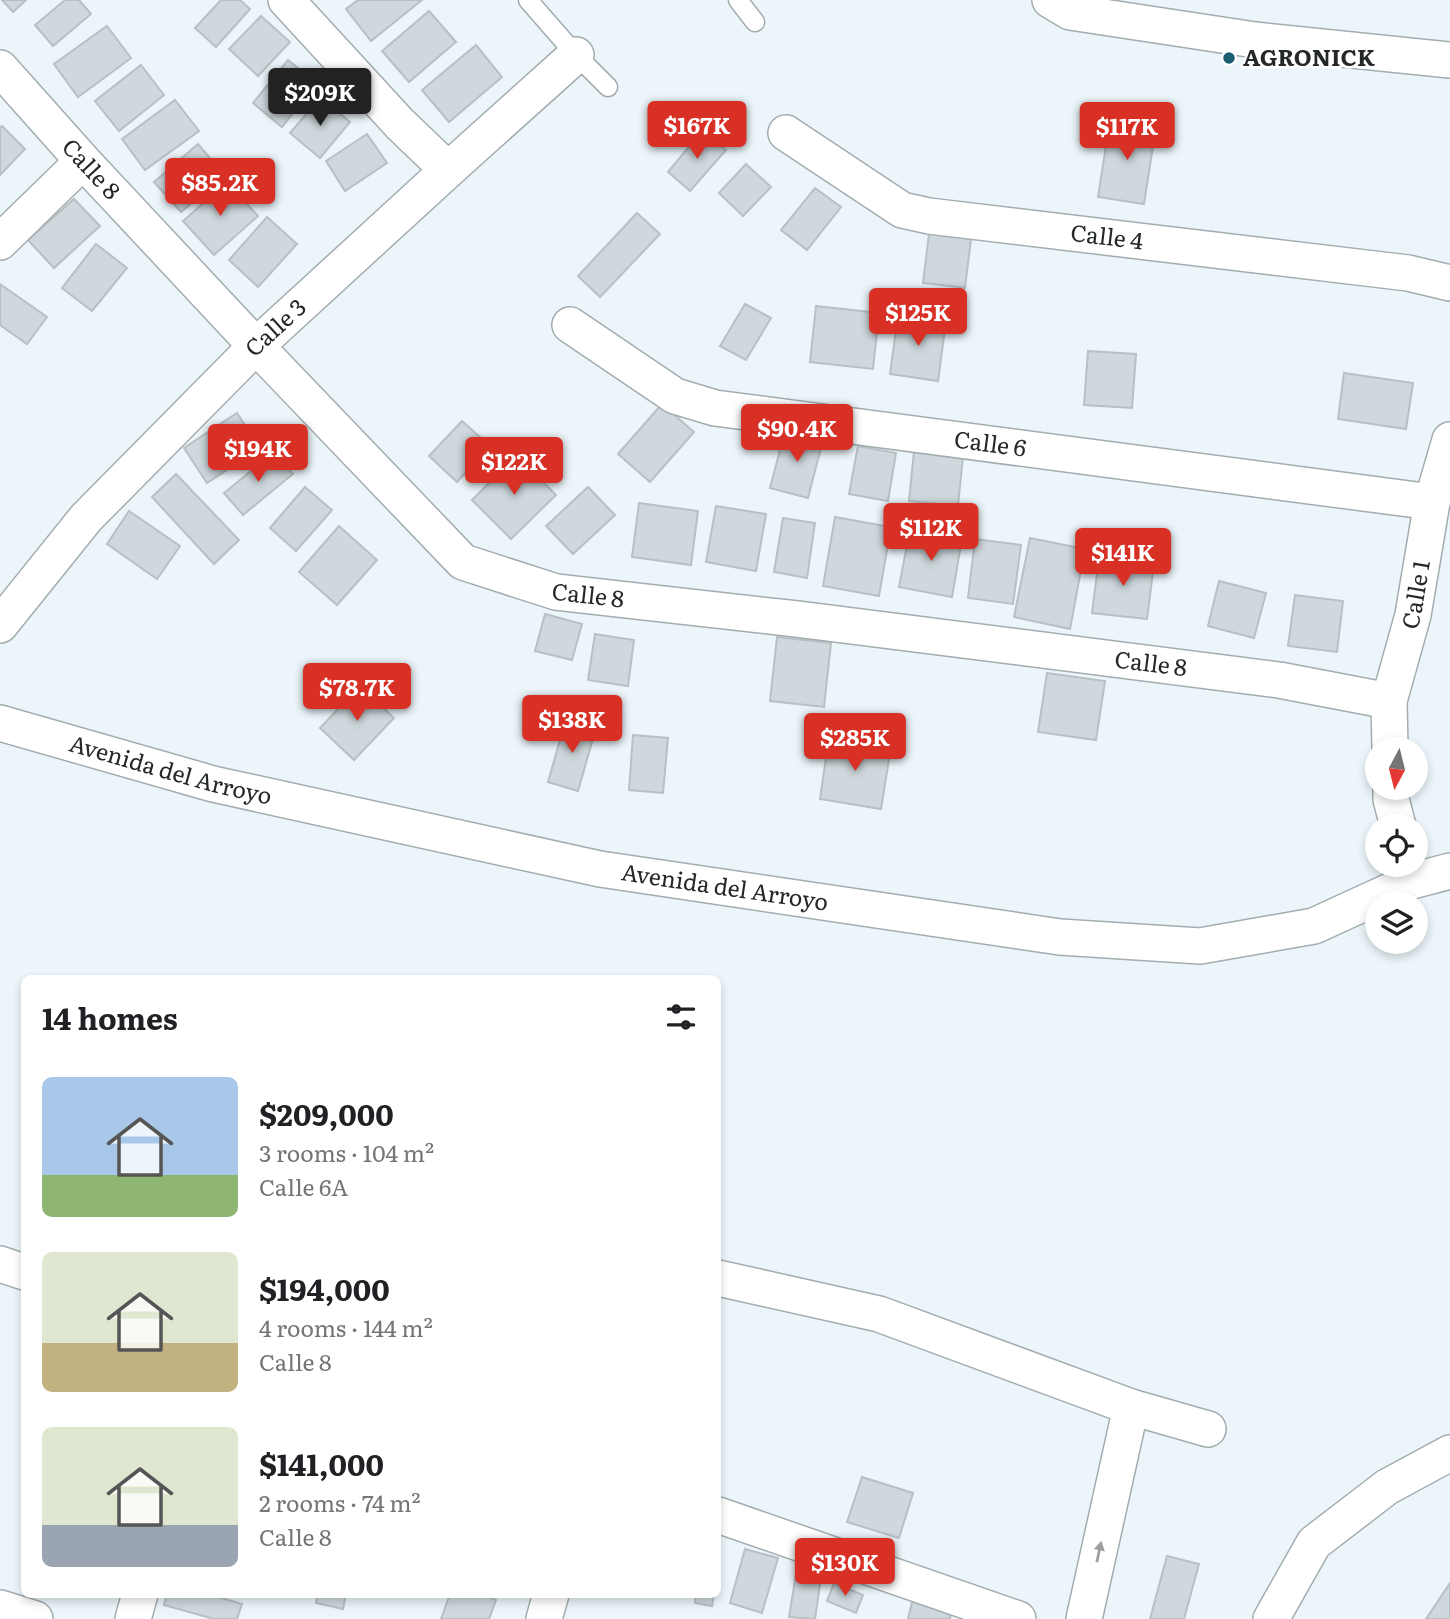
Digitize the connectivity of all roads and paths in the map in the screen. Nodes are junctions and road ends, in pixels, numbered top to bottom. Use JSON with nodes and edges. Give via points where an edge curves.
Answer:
{"nodes":[{"id":1,"x":286,"y":0,"type":"edge"},
{"id":2,"x":528,"y":0,"type":"edge"},
{"id":3,"x":738,"y":0,"type":"edge"},
{"id":4,"x":1050,"y":0,"type":"edge"},
{"id":5,"x":1178,"y":0,"type":"edge"},
{"id":6,"x":755,"y":22,"type":"dead end"},
{"id":7,"x":1149,"y":24,"type":"junction"},
{"id":8,"x":576,"y":55,"type":"junction"},
{"id":9,"x":1450,"y":60,"type":"edge"},
{"id":10,"x":0,"y":68,"type":"edge"},
{"id":11,"x":608,"y":87,"type":"dead end"},
{"id":12,"x":786,"y":134,"type":"dead end"},
{"id":13,"x":83,"y":161,"type":"junction"},
{"id":14,"x":448,"y":170,"type":"junction"},
{"id":15,"x":0,"y":242,"type":"edge"},
{"id":16,"x":1450,"y":283,"type":"edge"},
{"id":17,"x":570,"y":325,"type":"dead end"},
{"id":18,"x":256,"y":346,"type":"junction"},
{"id":19,"x":1450,"y":440,"type":"edge"},
{"id":20,"x":1432,"y":502,"type":"junction"},
{"id":21,"x":0,"y":625,"type":"edge"},
{"id":22,"x":1389,"y":701,"type":"junction"},
{"id":23,"x":0,"y":723,"type":"edge"},
{"id":24,"x":1390,"y":737,"type":"edge"},
{"id":25,"x":1450,"y":871,"type":"edge"},
{"id":26,"x":1428,"y":872,"type":"edge"},
{"id":27,"x":1403,"y":877,"type":"edge"},
{"id":28,"x":0,"y":1264,"type":"edge"},
{"id":29,"x":21,"y":1271,"type":"edge"},
{"id":30,"x":721,"y":1279,"type":"edge"},
{"id":31,"x":1131,"y":1407,"type":"junction"},
{"id":32,"x":1208,"y":1429,"type":"dead end"},
{"id":33,"x":1450,"y":1452,"type":"edge"},
{"id":34,"x":721,"y":1516,"type":"edge"},
{"id":35,"x":139,"y":1598,"type":"edge"},
{"id":36,"x":550,"y":1598,"type":"edge"},
{"id":37,"x":0,"y":1608,"type":"edge"},
{"id":38,"x":35,"y":1619,"type":"edge"},
{"id":39,"x":133,"y":1619,"type":"edge"},
{"id":40,"x":544,"y":1619,"type":"edge"},
{"id":41,"x":1018,"y":1619,"type":"edge"},
{"id":42,"x":1084,"y":1619,"type":"edge"},
{"id":43,"x":1271,"y":1619,"type":"edge"}],
"edges":[{"from":1,"to":14,"type":"street"},
{"from":2,"to":8,"type":"lane"},
{"from":3,"to":6,"type":"lane"},
{"from":4,"to":7,"type":"street","via":[[1070,12]]},
{"from":5,"to":7,"type":"street"},
{"from":7,"to":9,"type":"street"},
{"from":8,"to":11,"type":"lane"},
{"from":8,"to":14,"type":"street","name":"Calle 3"},
{"from":10,"to":13,"type":"street","name":"Calle 8"},
{"from":12,"to":16,"type":"street","name":"Calle 4","via":[[902,211],[1408,273]]},
{"from":13,"to":15,"type":"street"},
{"from":13,"to":18,"type":"street","name":"Calle 8"},
{"from":14,"to":18,"type":"street","name":"Calle 3"},
{"from":17,"to":20,"type":"street","name":"Calle 6","via":[[675,396],[715,408]]},
{"from":18,"to":21,"type":"street","name":"Calle 3","via":[[86,518]]},
{"from":18,"to":22,"type":"street","name":"Calle 8","via":[[463,562],[556,592],[1279,680]]},
{"from":19,"to":20,"type":"street","name":"Calle 1"},
{"from":20,"to":22,"type":"street","name":"Calle 1","via":[[1413,615]]},
{"from":22,"to":24,"type":"street","name":"Calle 1"},
{"from":23,"to":27,"type":"street","name":"Avenida del Arroyo","via":[[213,785],[600,869],[1060,937],[1200,946],[1314,926]]},
{"from":25,"to":26,"type":"street","name":"Avenida del Arroyo"},
{"from":28,"to":29,"type":"street"},
{"from":30,"to":31,"type":"street","via":[[879,1314]]},
{"from":31,"to":32,"type":"street"},
{"from":42,"to":31,"type":"street","one_way":true},
{"from":33,"to":43,"type":"street","via":[[1387,1487],[1314,1543]]},
{"from":34,"to":41,"type":"street"},
{"from":35,"to":39,"type":"street"},
{"from":36,"to":40,"type":"street"},
{"from":37,"to":38,"type":"street"}]}
